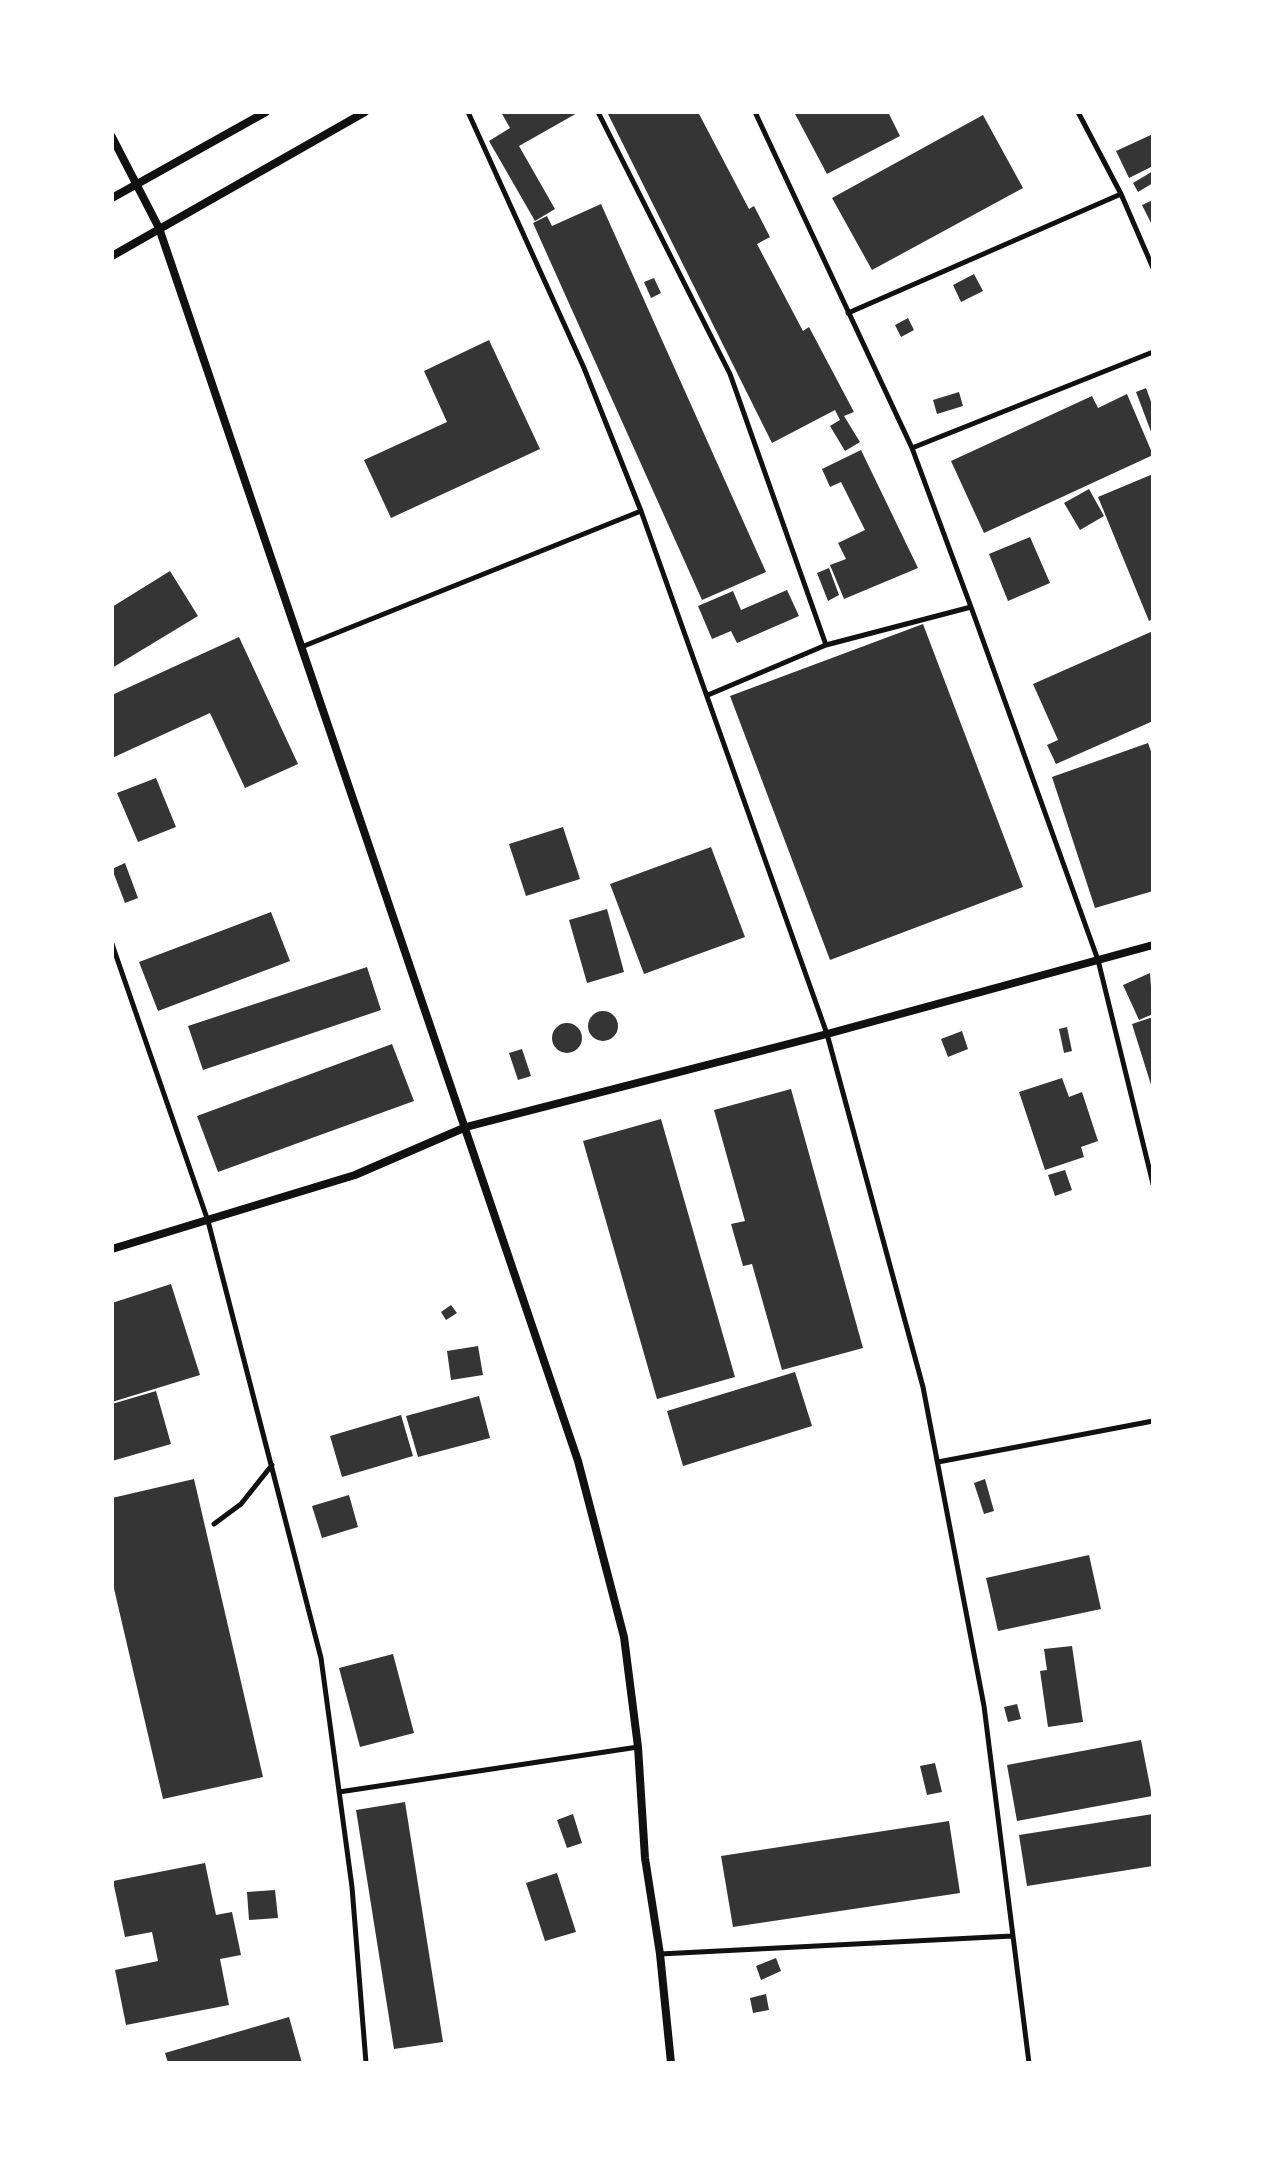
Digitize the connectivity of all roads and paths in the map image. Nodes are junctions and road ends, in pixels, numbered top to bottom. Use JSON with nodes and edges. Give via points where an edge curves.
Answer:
{"nodes":[{"id":1,"x":266,"y":112,"type":"edge"},
{"id":2,"x":365,"y":112,"type":"edge"},
{"id":3,"x":468,"y":112,"type":"edge"},
{"id":4,"x":598,"y":112,"type":"edge"},
{"id":5,"x":755,"y":112,"type":"edge"},
{"id":6,"x":1078,"y":112,"type":"edge"},
{"id":7,"x":112,"y":137,"type":"edge"},
{"id":8,"x":137,"y":184,"type":"junction"},
{"id":9,"x":1121,"y":194,"type":"junction"},
{"id":10,"x":112,"y":198,"type":"edge"},
{"id":11,"x":159,"y":228,"type":"junction"},
{"id":12,"x":112,"y":256,"type":"edge"},
{"id":13,"x":1153,"y":268,"type":"edge"},
{"id":14,"x":848,"y":313,"type":"junction"},
{"id":15,"x":1153,"y":352,"type":"edge"},
{"id":16,"x":912,"y":448,"type":"junction"},
{"id":17,"x":641,"y":511,"type":"junction"},
{"id":18,"x":971,"y":607,"type":"junction"},
{"id":19,"x":826,"y":645,"type":"junction"},
{"id":20,"x":304,"y":646,"type":"junction"},
{"id":21,"x":708,"y":695,"type":"junction"},
{"id":22,"x":112,"y":944,"type":"edge"},
{"id":23,"x":1153,"y":945,"type":"edge"},
{"id":24,"x":1098,"y":960,"type":"junction"},
{"id":25,"x":827,"y":1034,"type":"junction"},
{"id":26,"x":466,"y":1127,"type":"junction"},
{"id":27,"x":1153,"y":1184,"type":"edge"},
{"id":28,"x":208,"y":1221,"type":"junction"},
{"id":29,"x":112,"y":1249,"type":"edge"},
{"id":30,"x":1153,"y":1421,"type":"edge"},
{"id":31,"x":938,"y":1462,"type":"junction"},
{"id":32,"x":272,"y":1464,"type":"junction"},
{"id":33,"x":214,"y":1524,"type":"dead end"},
{"id":34,"x":638,"y":1747,"type":"junction"},
{"id":35,"x":339,"y":1792,"type":"junction"},
{"id":36,"x":1012,"y":1936,"type":"junction"},
{"id":37,"x":660,"y":1954,"type":"junction"},
{"id":38,"x":366,"y":2063,"type":"edge"},
{"id":39,"x":671,"y":2063,"type":"edge"},
{"id":40,"x":1029,"y":2063,"type":"edge"}],
"edges":[{"from":1,"to":8,"type":"street"},
{"from":2,"to":11,"type":"street"},
{"from":3,"to":17,"type":"lane","via":[[584,368]]},
{"from":4,"to":19,"type":"lane","via":[[730,374]]},
{"from":5,"to":14,"type":"lane"},
{"from":6,"to":9,"type":"lane"},
{"from":7,"to":8,"type":"street"},
{"from":8,"to":10,"type":"street"},
{"from":8,"to":11,"type":"street"},
{"from":9,"to":13,"type":"lane"},
{"from":9,"to":14,"type":"lane"},
{"from":11,"to":12,"type":"street"},
{"from":11,"to":20,"type":"street"},
{"from":14,"to":16,"type":"lane"},
{"from":15,"to":16,"type":"lane"},
{"from":16,"to":18,"type":"lane"},
{"from":17,"to":20,"type":"lane"},
{"from":17,"to":21,"type":"lane"},
{"from":18,"to":19,"type":"lane"},
{"from":18,"to":24,"type":"lane"},
{"from":19,"to":21,"type":"lane"},
{"from":20,"to":26,"type":"street"},
{"from":21,"to":25,"type":"lane"},
{"from":22,"to":28,"type":"lane"},
{"from":23,"to":24,"type":"street"},
{"from":24,"to":25,"type":"street"},
{"from":24,"to":27,"type":"lane"},
{"from":25,"to":26,"type":"street"},
{"from":25,"to":31,"type":"lane","via":[[923,1387]]},
{"from":26,"to":28,"type":"street","via":[[355,1175]]},
{"from":26,"to":34,"type":"street","via":[[578,1461],[624,1637]]},
{"from":28,"to":29,"type":"street"},
{"from":28,"to":32,"type":"lane"},
{"from":30,"to":31,"type":"lane"},
{"from":31,"to":36,"type":"lane","via":[[984,1706]]},
{"from":32,"to":33,"type":"lane","via":[[241,1504]]},
{"from":32,"to":35,"type":"lane","via":[[321,1658]]},
{"from":34,"to":35,"type":"lane"},
{"from":34,"to":37,"type":"street","via":[[645,1858]]},
{"from":35,"to":38,"type":"lane"},
{"from":36,"to":37,"type":"lane"},
{"from":36,"to":40,"type":"lane"},
{"from":37,"to":39,"type":"street"}]}
